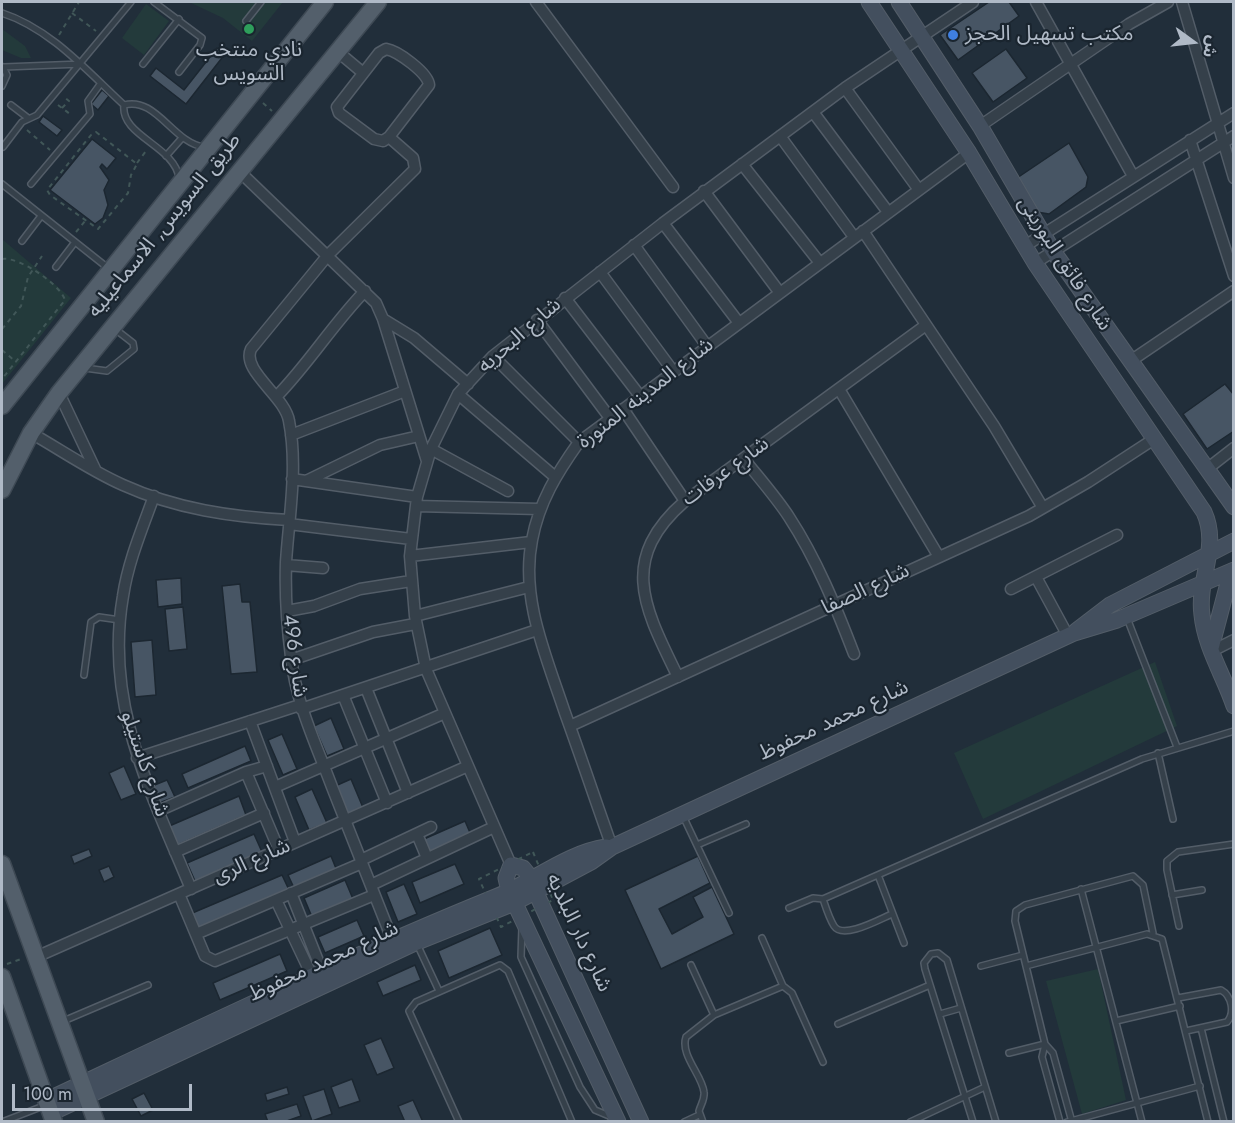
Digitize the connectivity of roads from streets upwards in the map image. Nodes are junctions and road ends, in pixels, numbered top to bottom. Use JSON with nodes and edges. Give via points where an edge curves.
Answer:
{"nodes":[{"id":1,"x":325,"y":2,"type":"edge"},
{"id":2,"x":378,"y":2,"type":"edge"},
{"id":3,"x":536,"y":2,"type":"edge"},
{"id":4,"x":869,"y":2,"type":"edge"},
{"id":5,"x":899,"y":2,"type":"edge"},
{"id":6,"x":973,"y":2,"type":"edge"},
{"id":7,"x":1036,"y":2,"type":"edge"},
{"id":8,"x":1168,"y":2,"type":"edge"},
{"id":9,"x":1182,"y":2,"type":"edge"},
{"id":10,"x":922,"y":37,"type":"junction"},
{"id":11,"x":900,"y":50,"type":"junction"},
{"id":12,"x":337,"y":51,"type":"junction"},
{"id":13,"x":1072,"y":64,"type":"junction"},
{"id":14,"x":363,"y":72,"type":"junction"},
{"id":15,"x":844,"y":88,"type":"junction"},
{"id":16,"x":813,"y":112,"type":"junction"},
{"id":17,"x":1233,"y":113,"type":"edge"},
{"id":18,"x":1217,"y":123,"type":"junction"},
{"id":19,"x":980,"y":126,"type":"junction"},
{"id":20,"x":780,"y":136,"type":"junction"},
{"id":21,"x":1233,"y":136,"type":"edge"},
{"id":22,"x":389,"y":137,"type":"junction"},
{"id":23,"x":1190,"y":140,"type":"junction"},
{"id":24,"x":1223,"y":143,"type":"junction"},
{"id":25,"x":969,"y":153,"type":"junction"},
{"id":26,"x":1196,"y":159,"type":"junction"},
{"id":27,"x":742,"y":164,"type":"junction"},
{"id":28,"x":239,"y":171,"type":"junction"},
{"id":29,"x":1133,"y":176,"type":"junction"},
{"id":30,"x":1233,"y":178,"type":"edge"},
{"id":31,"x":673,"y":187,"type":"dead end"},
{"id":32,"x":920,"y":190,"type":"junction"},
{"id":33,"x":704,"y":192,"type":"junction"},
{"id":34,"x":888,"y":212,"type":"junction"},
{"id":35,"x":663,"y":223,"type":"junction"},
{"id":36,"x":859,"y":234,"type":"junction"},
{"id":37,"x":1043,"y":234,"type":"junction"},
{"id":38,"x":634,"y":245,"type":"junction"},
{"id":39,"x":1025,"y":246,"type":"junction"},
{"id":40,"x":1053,"y":251,"type":"junction"},
{"id":41,"x":328,"y":255,"type":"junction"},
{"id":42,"x":820,"y":263,"type":"junction"},
{"id":43,"x":1035,"y":263,"type":"junction"},
{"id":44,"x":600,"y":272,"type":"junction"},
{"id":45,"x":1233,"y":276,"type":"edge"},
{"id":46,"x":365,"y":291,"type":"junction"},
{"id":47,"x":1233,"y":291,"type":"edge"},
{"id":48,"x":780,"y":293,"type":"junction"},
{"id":49,"x":565,"y":298,"type":"junction"},
{"id":50,"x":383,"y":319,"type":"junction"},
{"id":51,"x":537,"y":320,"type":"junction"},
{"id":52,"x":739,"y":323,"type":"junction"},
{"id":53,"x":926,"y":325,"type":"junction"},
{"id":54,"x":707,"y":346,"type":"junction"},
{"id":55,"x":493,"y":356,"type":"junction"},
{"id":56,"x":1132,"y":360,"type":"junction"},
{"id":57,"x":673,"y":371,"type":"junction"},
{"id":58,"x":468,"y":384,"type":"junction"},
{"id":59,"x":839,"y":389,"type":"junction"},
{"id":60,"x":405,"y":391,"type":"junction"},
{"id":61,"x":59,"y":393,"type":"junction"},
{"id":62,"x":458,"y":394,"type":"junction"},
{"id":63,"x":277,"y":396,"type":"junction"},
{"id":64,"x":640,"y":396,"type":"junction"},
{"id":65,"x":2,"y":406,"type":"edge"},
{"id":66,"x":623,"y":409,"type":"junction"},
{"id":67,"x":610,"y":418,"type":"junction"},
{"id":68,"x":31,"y":433,"type":"junction"},
{"id":69,"x":291,"y":435,"type":"junction"},
{"id":70,"x":419,"y":436,"type":"junction"},
{"id":71,"x":1154,"y":439,"type":"junction"},
{"id":72,"x":579,"y":442,"type":"junction"},
{"id":73,"x":430,"y":448,"type":"junction"},
{"id":74,"x":1233,"y":448,"type":"edge"},
{"id":75,"x":744,"y":459,"type":"junction"},
{"id":76,"x":427,"y":461,"type":"junction"},
{"id":77,"x":1207,"y":469,"type":"junction"},
{"id":78,"x":95,"y":470,"type":"junction"},
{"id":79,"x":554,"y":476,"type":"junction"},
{"id":80,"x":292,"y":479,"type":"junction"},
{"id":81,"x":306,"y":481,"type":"junction"},
{"id":82,"x":2,"y":490,"type":"edge"},
{"id":83,"x":508,"y":491,"type":"dead end"},
{"id":84,"x":154,"y":496,"type":"junction"},
{"id":85,"x":685,"y":501,"type":"junction"},
{"id":86,"x":417,"y":502,"type":"junction"},
{"id":87,"x":1233,"y":507,"type":"edge"},
{"id":88,"x":1043,"y":508,"type":"junction"},
{"id":89,"x":539,"y":510,"type":"junction"},
{"id":90,"x":289,"y":522,"type":"junction"},
{"id":91,"x":1117,"y":535,"type":"dead end"},
{"id":92,"x":411,"y":539,"type":"junction"},
{"id":93,"x":1233,"y":541,"type":"edge"},
{"id":94,"x":531,"y":542,"type":"junction"},
{"id":95,"x":1210,"y":553,"type":"junction"},
{"id":96,"x":411,"y":556,"type":"junction"},
{"id":97,"x":939,"y":557,"type":"junction"},
{"id":98,"x":286,"y":566,"type":"junction"},
{"id":99,"x":323,"y":568,"type":"dead end"},
{"id":100,"x":1232,"y":571,"type":"edge"},
{"id":101,"x":1036,"y":577,"type":"junction"},
{"id":102,"x":411,"y":581,"type":"junction"},
{"id":103,"x":1203,"y":585,"type":"junction"},
{"id":104,"x":529,"y":588,"type":"junction"},
{"id":105,"x":1011,"y":589,"type":"dead end"},
{"id":106,"x":835,"y":605,"type":"junction"},
{"id":107,"x":287,"y":611,"type":"junction"},
{"id":108,"x":415,"y":620,"type":"junction"},
{"id":109,"x":537,"y":630,"type":"junction"},
{"id":110,"x":1071,"y":635,"type":"junction"},
{"id":111,"x":1233,"y":640,"type":"edge"},
{"id":112,"x":1212,"y":650,"type":"junction"},
{"id":113,"x":854,"y":654,"type":"dead end"},
{"id":114,"x":291,"y":660,"type":"junction"},
{"id":115,"x":426,"y":669,"type":"junction"},
{"id":116,"x":678,"y":677,"type":"junction"},
{"id":117,"x":366,"y":688,"type":"junction"},
{"id":118,"x":343,"y":695,"type":"junction"},
{"id":119,"x":1233,"y":705,"type":"edge"},
{"id":120,"x":301,"y":707,"type":"junction"},
{"id":121,"x":445,"y":713,"type":"junction"},
{"id":122,"x":250,"y":721,"type":"junction"},
{"id":123,"x":570,"y":726,"type":"junction"},
{"id":124,"x":386,"y":739,"type":"junction"},
{"id":125,"x":365,"y":748,"type":"junction"},
{"id":126,"x":137,"y":758,"type":"junction"},
{"id":127,"x":267,"y":766,"type":"junction"},
{"id":128,"x":324,"y":766,"type":"junction"},
{"id":129,"x":468,"y":766,"type":"junction"},
{"id":130,"x":246,"y":772,"type":"junction"},
{"id":131,"x":275,"y":788,"type":"junction"},
{"id":132,"x":408,"y":793,"type":"junction"},
{"id":133,"x":387,"y":802,"type":"junction"},
{"id":134,"x":158,"y":811,"type":"junction"},
{"id":135,"x":264,"y":813,"type":"junction"},
{"id":136,"x":345,"y":820,"type":"junction"},
{"id":137,"x":432,"y":826,"type":"dead end"},
{"id":138,"x":494,"y":827,"type":"junction"},
{"id":139,"x":417,"y":834,"type":"junction"},
{"id":140,"x":296,"y":842,"type":"junction"},
{"id":141,"x":612,"y":847,"type":"junction"},
{"id":142,"x":279,"y":850,"type":"junction"},
{"id":143,"x":175,"y":852,"type":"junction"},
{"id":144,"x":427,"y":858,"type":"junction"},
{"id":145,"x":362,"y":861,"type":"junction"},
{"id":146,"x":2,"y":864,"type":"edge"},
{"id":147,"x":511,"y":865,"type":"junction"},
{"id":148,"x":533,"y":885,"type":"junction"},
{"id":149,"x":190,"y":889,"type":"junction"},
{"id":150,"x":373,"y":890,"type":"junction"},
{"id":151,"x":291,"y":893,"type":"junction"},
{"id":152,"x":179,"y":894,"type":"junction"},
{"id":153,"x":511,"y":897,"type":"junction"},
{"id":154,"x":276,"y":900,"type":"junction"},
{"id":155,"x":303,"y":924,"type":"junction"},
{"id":156,"x":436,"y":928,"type":"junction"},
{"id":157,"x":290,"y":930,"type":"junction"},
{"id":158,"x":196,"y":934,"type":"junction"},
{"id":159,"x":392,"y":939,"type":"junction"},
{"id":160,"x":35,"y":956,"type":"junction"},
{"id":161,"x":317,"y":973,"type":"junction"},
{"id":162,"x":2,"y":977,"type":"edge"},
{"id":163,"x":6,"y":1004,"type":"edge"},
{"id":164,"x":247,"y":1014,"type":"junction"},
{"id":165,"x":594,"y":1015,"type":"junction"},
{"id":166,"x":573,"y":1026,"type":"junction"},
{"id":167,"x":84,"y":1090,"type":"junction"},
{"id":168,"x":50,"y":1110,"type":"edge"},
{"id":169,"x":618,"y":1120,"type":"edge"},
{"id":170,"x":96,"y":1122,"type":"edge"},
{"id":171,"x":641,"y":1122,"type":"edge"}],
"edges":[{"from":1,"to":65,"type":"main road","name":"طريق السويس, الاسماعيليه","via":[[109,269],[21,366]]},
{"from":2,"to":12,"type":"main road","name":"طريق السويس, الاسماعيليه"},
{"from":3,"to":31,"type":"street"},
{"from":4,"to":11,"type":"street","name":"شارع فائق البورينى"},
{"from":5,"to":10,"type":"street","name":"شارع فائق البورينى"},
{"from":6,"to":10,"type":"street","name":"شارع البحريه"},
{"from":7,"to":13,"type":"street"},
{"from":8,"to":13,"type":"street"},
{"from":9,"to":18,"type":"street"},
{"from":10,"to":11,"type":"street","name":"شارع البحريه"},
{"from":10,"to":19,"type":"street","name":"شارع فائق البورينى"},
{"from":11,"to":15,"type":"street","name":"شارع البحريه"},
{"from":11,"to":25,"type":"street","name":"شارع فائق البورينى"},
{"from":12,"to":14,"type":"street"},
{"from":12,"to":28,"type":"main road","name":"طريق السويس, الاسماعيليه"},
{"from":13,"to":19,"type":"street"},
{"from":13,"to":29,"type":"street"},
{"from":14,"to":22,"type":"street","via":[[339,100],[338,110],[374,139],[382,141]]},
{"from":14,"to":22,"type":"street","via":[[378,53],[390,50],[428,79],[428,88]]},
{"from":15,"to":16,"type":"street","name":"شارع البحريه"},
{"from":15,"to":32,"type":"street"},
{"from":16,"to":20,"type":"street","name":"شارع البحريه"},
{"from":16,"to":34,"type":"street"},
{"from":17,"to":18,"type":"street"},
{"from":18,"to":23,"type":"street"},
{"from":18,"to":24,"type":"street"},
{"from":19,"to":37,"type":"street","name":"شارع فائق البورينى"},
{"from":20,"to":27,"type":"street","name":"شارع البحريه"},
{"from":20,"to":36,"type":"street"},
{"from":21,"to":24,"type":"street"},
{"from":22,"to":41,"type":"street","via":[[413,158],[415,169]]},
{"from":23,"to":26,"type":"street"},
{"from":23,"to":29,"type":"street"},
{"from":24,"to":26,"type":"street"},
{"from":24,"to":30,"type":"street"},
{"from":25,"to":32,"type":"street","name":"شارع المدينه المنورة"},
{"from":25,"to":39,"type":"street","name":"شارع فائق البورينى"},
{"from":26,"to":40,"type":"street"},
{"from":26,"to":45,"type":"street"},
{"from":27,"to":33,"type":"street","name":"شارع البحريه"},
{"from":27,"to":42,"type":"street"},
{"from":28,"to":41,"type":"street"},
{"from":28,"to":61,"type":"main road","name":"طريق السويس, الاسماعيليه"},
{"from":29,"to":37,"type":"street"},
{"from":32,"to":34,"type":"street","name":"شارع المدينه المنورة"},
{"from":33,"to":35,"type":"street","name":"شارع البحريه"},
{"from":33,"to":48,"type":"street"},
{"from":34,"to":36,"type":"street","name":"شارع المدينه المنورة"},
{"from":35,"to":38,"type":"street","name":"شارع البحريه"},
{"from":35,"to":52,"type":"street"},
{"from":36,"to":42,"type":"street","name":"شارع المدينه المنورة"},
{"from":36,"to":53,"type":"street"},
{"from":37,"to":39,"type":"street"},
{"from":37,"to":40,"type":"street","name":"شارع فائق البورينى"},
{"from":38,"to":44,"type":"street","name":"شارع البحريه"},
{"from":38,"to":54,"type":"street"},
{"from":39,"to":43,"type":"street","name":"شارع فائق البورينى"},
{"from":40,"to":43,"type":"street"},
{"from":40,"to":56,"type":"street","name":"شارع فائق البورينى"},
{"from":41,"to":46,"type":"street"},
{"from":41,"to":63,"type":"street","name":"شارع 496","via":[[251,349],[248,359],[252,368]]},
{"from":42,"to":48,"type":"street","name":"شارع المدينه المنورة"},
{"from":43,"to":71,"type":"street","name":"شارع فائق البورينى"},
{"from":44,"to":49,"type":"street","name":"شارع البحريه"},
{"from":44,"to":57,"type":"street"},
{"from":46,"to":50,"type":"street"},
{"from":46,"to":63,"type":"street"},
{"from":47,"to":56,"type":"street"},
{"from":48,"to":52,"type":"street","name":"شارع المدينه المنورة"},
{"from":49,"to":51,"type":"street","name":"شارع البحريه"},
{"from":49,"to":64,"type":"street"},
{"from":50,"to":58,"type":"street","via":[[414,338]]},
{"from":50,"to":60,"type":"street"},
{"from":51,"to":55,"type":"street","name":"شارع البحريه"},
{"from":51,"to":67,"type":"street"},
{"from":52,"to":54,"type":"street","name":"شارع المدينه المنورة"},
{"from":53,"to":59,"type":"street","name":"شارع عرفات"},
{"from":53,"to":88,"type":"street","via":[[1000,435]]},
{"from":54,"to":57,"type":"street","name":"شارع المدينه المنورة"},
{"from":55,"to":58,"type":"street","name":"شارع البحريه"},
{"from":55,"to":72,"type":"street"},
{"from":56,"to":77,"type":"street","name":"شارع فائق البورينى"},
{"from":57,"to":64,"type":"street","name":"شارع المدينه المنورة"},
{"from":58,"to":62,"type":"street","name":"شارع البحريه"},
{"from":59,"to":75,"type":"street","name":"شارع عرفات"},
{"from":59,"to":97,"type":"street"},
{"from":60,"to":69,"type":"street"},
{"from":60,"to":70,"type":"street"},
{"from":61,"to":68,"type":"main road","name":"طريق السويس, الاسماعيليه"},
{"from":61,"to":78,"type":"street"},
{"from":62,"to":73,"type":"street","name":"شارع البحريه"},
{"from":62,"to":79,"type":"street"},
{"from":63,"to":69,"type":"street","name":"شارع 496","via":[[288,415]]},
{"from":64,"to":66,"type":"street","name":"شارع المدينه المنورة"},
{"from":66,"to":67,"type":"street","name":"شارع المدينه المنورة"},
{"from":66,"to":85,"type":"street"},
{"from":67,"to":72,"type":"street","name":"شارع المدينه المنورة"},
{"from":68,"to":78,"type":"street"},
{"from":68,"to":82,"type":"main road","name":"طريق السويس, الاسماعيليه"},
{"from":69,"to":80,"type":"street","name":"شارع 496"},
{"from":70,"to":76,"type":"street"},
{"from":70,"to":81,"type":"street","via":[[380,445]]},
{"from":71,"to":88,"type":"street","name":"شارع الصفا"},
{"from":71,"to":95,"type":"street","name":"شارع فائق البورينى","via":[[1204,512],[1211,534]]},
{"from":72,"to":79,"type":"street","name":"شارع المدينه المنورة"},
{"from":73,"to":76,"type":"street","name":"شارع البحريه"},
{"from":73,"to":83,"type":"street"},
{"from":74,"to":77,"type":"street"},
{"from":75,"to":85,"type":"street","name":"شارع عرفات"},
{"from":75,"to":106,"type":"street","via":[[789,516]]},
{"from":76,"to":86,"type":"street","name":"شارع البحريه"},
{"from":77,"to":87,"type":"street","name":"شارع فائق البورينى"},
{"from":78,"to":84,"type":"street"},
{"from":79,"to":89,"type":"street","name":"شارع المدينه المنورة"},
{"from":80,"to":81,"type":"street"},
{"from":80,"to":90,"type":"street","name":"شارع 496"},
{"from":81,"to":86,"type":"street"},
{"from":84,"to":90,"type":"street","via":[[224,516]]},
{"from":84,"to":126,"type":"street","name":"شارع كاستيلو","via":[[130,563],[120,620],[121,694]]},
{"from":85,"to":116,"type":"street","name":"شارع عرفات","via":[[660,525],[651,541],[642,576],[647,612]]},
{"from":86,"to":89,"type":"street"},
{"from":86,"to":92,"type":"street","name":"شارع البحريه"},
{"from":88,"to":97,"type":"street","name":"شارع الصفا"},
{"from":89,"to":94,"type":"street","name":"شارع المدينه المنورة"},
{"from":90,"to":92,"type":"street"},
{"from":90,"to":98,"type":"street","name":"شارع 496"},
{"from":91,"to":101,"type":"street"},
{"from":92,"to":96,"type":"street","name":"شارع البحريه"},
{"from":93,"to":95,"type":"street","name":"شارع محمد محفوظ"},
{"from":94,"to":96,"type":"street"},
{"from":94,"to":104,"type":"street","name":"شارع المدينه المنورة"},
{"from":95,"to":103,"type":"street","name":"شارع فائق البورينى"},
{"from":95,"to":110,"type":"street","name":"شارع محمد محفوظ","via":[[1110,604]]},
{"from":96,"to":102,"type":"street","name":"شارع البحريه"},
{"from":97,"to":106,"type":"street","name":"شارع الصفا"},
{"from":98,"to":99,"type":"street"},
{"from":98,"to":107,"type":"street","name":"شارع 496"},
{"from":100,"to":103,"type":"street","name":"شارع محمد محفوظ"},
{"from":100,"to":112,"type":"street"},
{"from":101,"to":105,"type":"street"},
{"from":101,"to":110,"type":"street"},
{"from":102,"to":107,"type":"street","via":[[360,589]]},
{"from":102,"to":108,"type":"street","name":"شارع البحريه"},
{"from":103,"to":110,"type":"street","name":"شارع محمد محفوظ"},
{"from":103,"to":112,"type":"street","name":"شارع فائق البورينى","via":[[1202,616]]},
{"from":104,"to":108,"type":"street"},
{"from":104,"to":109,"type":"street","name":"شارع المدينه المنورة"},
{"from":106,"to":113,"type":"street"},
{"from":106,"to":116,"type":"street","name":"شارع الصفا"},
{"from":107,"to":114,"type":"street","name":"شارع 496"},
{"from":108,"to":114,"type":"street"},
{"from":108,"to":115,"type":"street","name":"شارع البحريه"},
{"from":109,"to":115,"type":"street"},
{"from":109,"to":123,"type":"street","name":"شارع المدينه المنورة"},
{"from":110,"to":141,"type":"street","name":"شارع محمد محفوظ"},
{"from":111,"to":112,"type":"street"},
{"from":112,"to":119,"type":"street","name":"شارع فائق البورينى"},
{"from":114,"to":120,"type":"street","name":"شارع 496"},
{"from":115,"to":117,"type":"street"},
{"from":115,"to":121,"type":"street","name":"شارع البحريه"},
{"from":116,"to":123,"type":"street","name":"شارع الصفا"},
{"from":117,"to":118,"type":"street"},
{"from":117,"to":124,"type":"street"},
{"from":118,"to":120,"type":"street"},
{"from":118,"to":125,"type":"street"},
{"from":120,"to":122,"type":"street"},
{"from":120,"to":128,"type":"street","name":"شارع 496"},
{"from":121,"to":124,"type":"street"},
{"from":121,"to":129,"type":"street","name":"شارع البحريه"},
{"from":122,"to":126,"type":"street"},
{"from":122,"to":127,"type":"street"},
{"from":123,"to":141,"type":"street","name":"شارع المدينه المنورة"},
{"from":124,"to":125,"type":"street"},
{"from":124,"to":132,"type":"street"},
{"from":125,"to":128,"type":"street"},
{"from":125,"to":133,"type":"street"},
{"from":126,"to":134,"type":"street","name":"شارع كاستيلو"},
{"from":127,"to":130,"type":"street"},
{"from":127,"to":131,"type":"street"},
{"from":128,"to":131,"type":"street"},
{"from":128,"to":136,"type":"street","name":"شارع 496"},
{"from":129,"to":132,"type":"street","name":"شارع الرى"},
{"from":129,"to":138,"type":"street","name":"شارع البحريه"},
{"from":130,"to":134,"type":"street"},
{"from":130,"to":135,"type":"street"},
{"from":131,"to":140,"type":"street"},
{"from":132,"to":133,"type":"street","name":"شارع الرى"},
{"from":133,"to":136,"type":"street","name":"شارع الرى"},
{"from":134,"to":143,"type":"street","name":"شارع كاستيلو"},
{"from":135,"to":142,"type":"street"},
{"from":135,"to":143,"type":"street"},
{"from":136,"to":140,"type":"street","name":"شارع الرى"},
{"from":136,"to":145,"type":"street","name":"شارع 496"},
{"from":137,"to":139,"type":"street"},
{"from":138,"to":144,"type":"street"},
{"from":138,"to":147,"type":"street","name":"شارع البحريه"},
{"from":139,"to":144,"type":"street"},
{"from":139,"to":145,"type":"street"},
{"from":140,"to":142,"type":"street","name":"شارع الرى"},
{"from":141,"to":148,"type":"street","name":"شارع محمد محفوظ","via":[[591,862]]},
{"from":142,"to":149,"type":"street","name":"شارع الرى"},
{"from":143,"to":149,"type":"street","name":"شارع كاستيلو"},
{"from":144,"to":150,"type":"street"},
{"from":145,"to":150,"type":"street","name":"شارع 496"},
{"from":145,"to":151,"type":"street"},
{"from":146,"to":160,"type":"main road"},
{"from":147,"to":148,"type":"street","name":"شارع دار البلديه","via":[[523,868]]},
{"from":147,"to":153,"type":"street","via":[[506,878]]},
{"from":148,"to":153,"type":"street","name":"شارع محمد محفوظ"},
{"from":148,"to":165,"type":"street","name":"شارع دار البلديه"},
{"from":149,"to":152,"type":"street","name":"شارع الرى"},
{"from":150,"to":155,"type":"street"},
{"from":150,"to":159,"type":"street","name":"شارع 496"},
{"from":151,"to":154,"type":"street"},
{"from":151,"to":155,"type":"street"},
{"from":152,"to":158,"type":"street"},
{"from":152,"to":160,"type":"street","name":"شارع الرى"},
{"from":153,"to":156,"type":"street","name":"شارع محمد محفوظ"},
{"from":153,"to":166,"type":"street"},
{"from":154,"to":157,"type":"street"},
{"from":154,"to":158,"type":"street"},
{"from":155,"to":157,"type":"street"},
{"from":155,"to":161,"type":"street"},
{"from":156,"to":159,"type":"street","name":"شارع محمد محفوظ"},
{"from":156,"to":164,"type":"street","name":"شارع محمد محفوظ","via":[[417,942]]},
{"from":157,"to":158,"type":"street","via":[[215,961],[205,956]]},
{"from":157,"to":161,"type":"street"},
{"from":159,"to":161,"type":"street","name":"شارع محمد محفوظ"},
{"from":160,"to":167,"type":"main road"},
{"from":161,"to":164,"type":"street","name":"شارع محمد محفوظ"},
{"from":162,"to":163,"type":"main road"},
{"from":163,"to":168,"type":"main road"},
{"from":164,"to":167,"type":"street","name":"شارع محمد محفوظ"},
{"from":165,"to":166,"type":"street"},
{"from":165,"to":171,"type":"street","name":"شارع دار البلديه"},
{"from":166,"to":169,"type":"street"},
{"from":167,"to":168,"type":"street","name":"شارع محمد محفوظ"},
{"from":167,"to":170,"type":"main road"}]}
